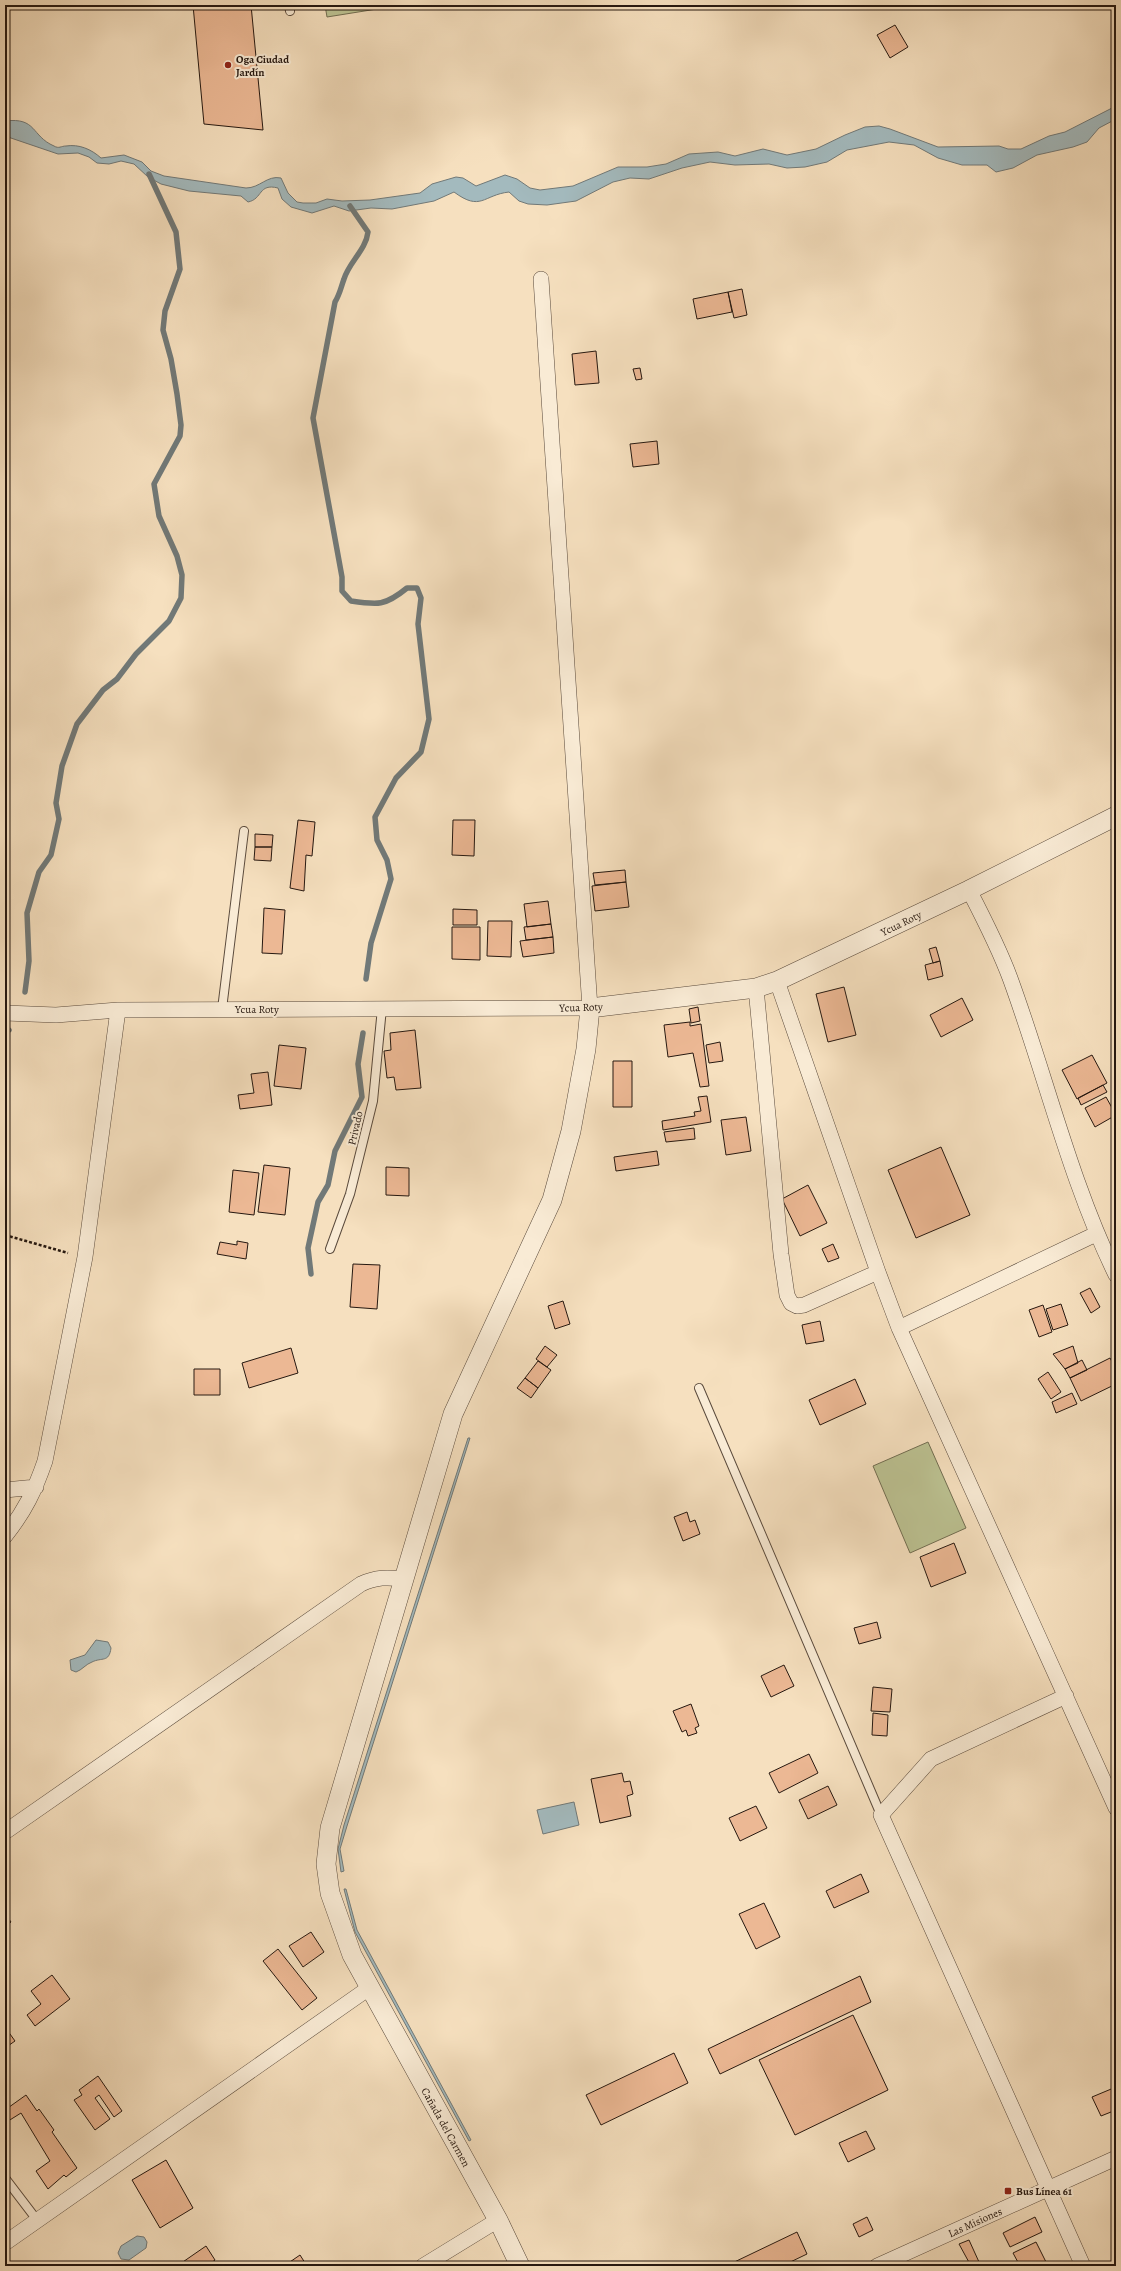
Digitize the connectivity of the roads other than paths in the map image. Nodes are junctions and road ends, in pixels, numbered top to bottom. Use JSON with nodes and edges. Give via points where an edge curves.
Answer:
{"nodes":[{"id":1,"x":540,"y":279,"type":"dead end"},
{"id":2,"x":1116,"y":816,"type":"edge"},
{"id":3,"x":244,"y":831,"type":"dead end"},
{"id":4,"x":969,"y":890,"type":"junction"},
{"id":5,"x":777,"y":981,"type":"junction"},
{"id":6,"x":756,"y":988,"type":"junction"},
{"id":7,"x":382,"y":1008,"type":"junction"},
{"id":8,"x":590,"y":1008,"type":"junction"},
{"id":9,"x":222,"y":1009,"type":"junction"},
{"id":10,"x":118,"y":1010,"type":"junction"},
{"id":11,"x":5,"y":1013,"type":"edge"},
{"id":12,"x":1096,"y":1234,"type":"junction"},
{"id":13,"x":330,"y":1249,"type":"dead end"},
{"id":14,"x":878,"y":1272,"type":"junction"},
{"id":15,"x":1116,"y":1275,"type":"edge"},
{"id":16,"x":899,"y":1328,"type":"junction"},
{"id":17,"x":699,"y":1388,"type":"dead end"},
{"id":18,"x":36,"y":1487,"type":"junction"},
{"id":19,"x":5,"y":1490,"type":"edge"},
{"id":20,"x":5,"y":1536,"type":"edge"},
{"id":21,"x":404,"y":1580,"type":"junction"},
{"id":22,"x":1066,"y":1696,"type":"junction"},
{"id":23,"x":1116,"y":1808,"type":"edge"},
{"id":24,"x":881,"y":1815,"type":"junction"},
{"id":25,"x":5,"y":1832,"type":"edge"},
{"id":26,"x":369,"y":1988,"type":"junction"},
{"id":27,"x":1116,"y":2158,"type":"edge"},
{"id":28,"x":5,"y":2178,"type":"edge"},
{"id":29,"x":1048,"y":2189,"type":"junction"},
{"id":30,"x":37,"y":2220,"type":"junction"},
{"id":31,"x":498,"y":2220,"type":"junction"},
{"id":32,"x":5,"y":2243,"type":"edge"},
{"id":33,"x":422,"y":2266,"type":"edge"},
{"id":34,"x":520,"y":2266,"type":"edge"},
{"id":35,"x":877,"y":2266,"type":"edge"},
{"id":36,"x":1083,"y":2266,"type":"edge"}],
"edges":[{"from":1,"to":8,"type":"street"},
{"from":2,"to":4,"type":"street","name":"Ycua Roty"},
{"from":3,"to":9,"type":"lane"},
{"from":4,"to":5,"type":"street","name":"Ycua Roty"},
{"from":4,"to":12,"type":"street","via":[[1010,977]]},
{"from":5,"to":6,"type":"street","name":"Ycua Roty"},
{"from":5,"to":14,"type":"street"},
{"from":6,"to":8,"type":"street","name":"Ycua Roty"},
{"from":6,"to":14,"type":"street","via":[[787,1295],[791,1303],[797,1306],[804,1305]]},
{"from":7,"to":8,"type":"street","name":"Ycua Roty"},
{"from":7,"to":9,"type":"street","name":"Ycua Roty"},
{"from":7,"to":13,"type":"lane","name":"Privado","via":[[373,1101],[350,1194]]},
{"from":8,"to":21,"type":"street","name":"Cañada del Carmen","via":[[586,1050],[573,1123],[552,1200],[454,1414]]},
{"from":9,"to":10,"type":"street","name":"Ycua Roty"},
{"from":10,"to":11,"type":"street","name":"Ycua Roty","via":[[56,1015]]},
{"from":10,"to":18,"type":"street","via":[[85,1257],[50,1439]]},
{"from":12,"to":15,"type":"street"},
{"from":12,"to":16,"type":"street"},
{"from":14,"to":16,"type":"street"},
{"from":16,"to":22,"type":"street"},
{"from":17,"to":24,"type":"lane"},
{"from":18,"to":19,"type":"street"},
{"from":18,"to":20,"type":"street","via":[[22,1515]]},
{"from":21,"to":25,"type":"street","via":[[374,1578],[361,1584]]},
{"from":21,"to":26,"type":"street","name":"Cañada del Carmen","via":[[327,1844],[326,1864],[330,1893],[352,1955]]},
{"from":22,"to":23,"type":"street"},
{"from":22,"to":24,"type":"street","via":[[931,1759]]},
{"from":24,"to":29,"type":"street"},
{"from":26,"to":30,"type":"street"},
{"from":26,"to":31,"type":"street","name":"Cañada del Carmen"},
{"from":27,"to":29,"type":"street","name":"Las Misiones"},
{"from":28,"to":30,"type":"lane"},
{"from":29,"to":35,"type":"street","name":"Las Misiones"},
{"from":29,"to":36,"type":"street"},
{"from":30,"to":32,"type":"street"},
{"from":31,"to":33,"type":"street"},
{"from":31,"to":34,"type":"street","name":"Cañada del Carmen"}]}
